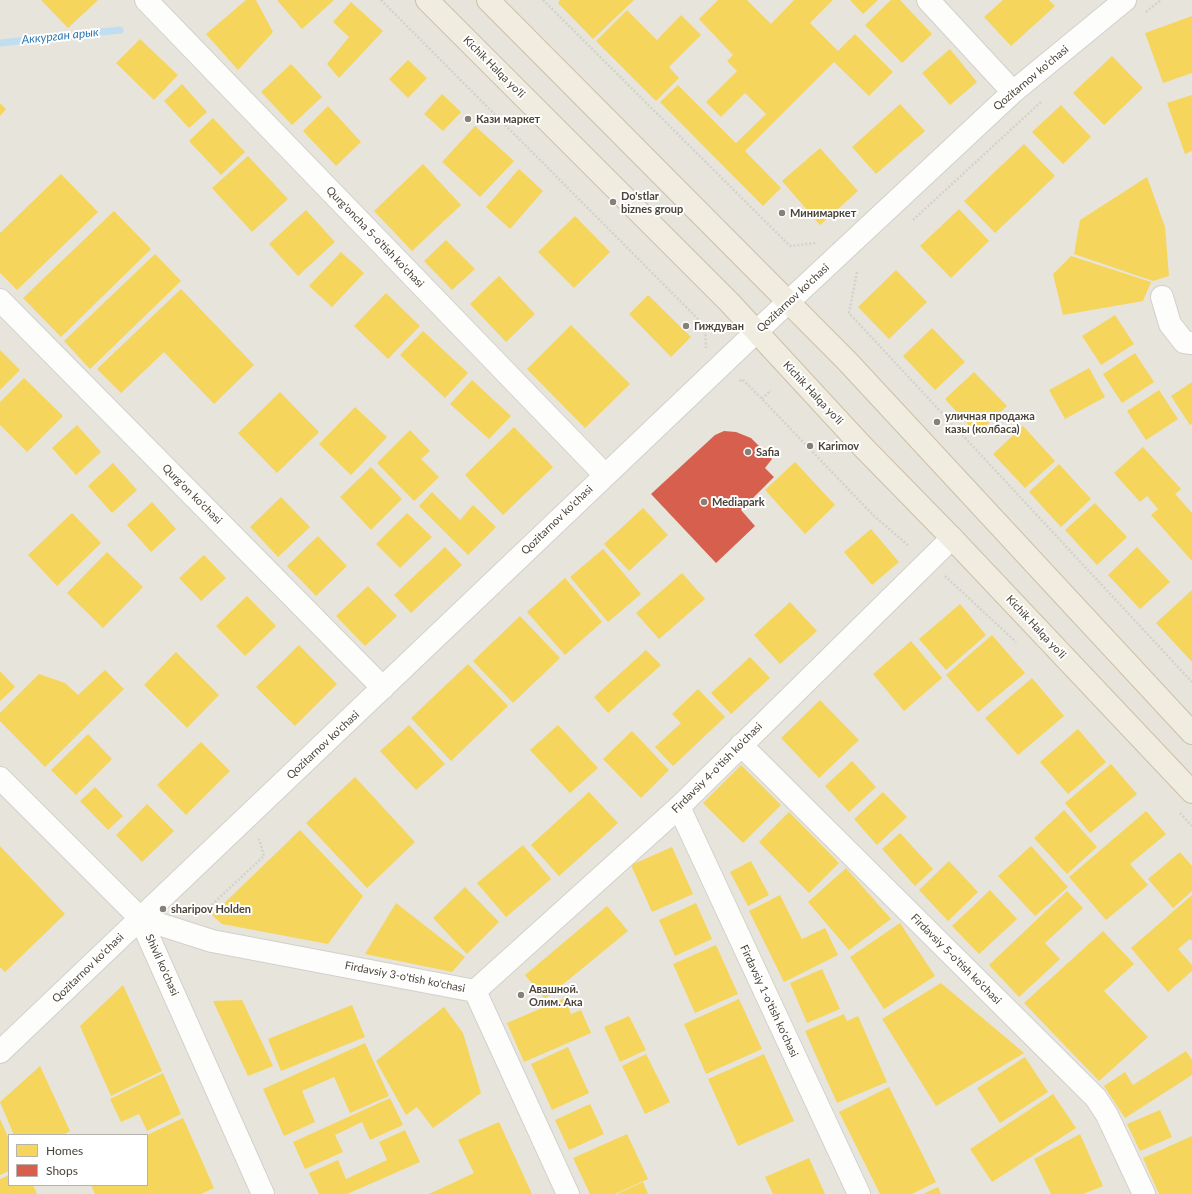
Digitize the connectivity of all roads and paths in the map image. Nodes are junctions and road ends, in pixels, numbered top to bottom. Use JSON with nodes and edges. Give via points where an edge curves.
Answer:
{"nodes":[{"id":1,"x":146,"y":0,"type":"edge"},
{"id":2,"x":381,"y":0,"type":"edge"},
{"id":3,"x":427,"y":0,"type":"edge"},
{"id":4,"x":488,"y":0,"type":"edge"},
{"id":5,"x":543,"y":0,"type":"edge"},
{"id":6,"x":928,"y":0,"type":"edge"},
{"id":7,"x":1125,"y":0,"type":"edge"},
{"id":8,"x":1161,"y":0,"type":"edge"},
{"id":9,"x":1142,"y":15,"type":"dead end"},
{"id":10,"x":1013,"y":92,"type":"junction"},
{"id":11,"x":1046,"y":97,"type":"dead end"},
{"id":12,"x":907,"y":226,"type":"dead end"},
{"id":13,"x":790,"y":246,"type":"dead end"},
{"id":14,"x":861,"y":268,"type":"dead end"},
{"id":15,"x":1162,"y":296,"type":"dead end"},
{"id":16,"x":0,"y":300,"type":"edge"},
{"id":17,"x":789,"y":302,"type":"junction"},
{"id":18,"x":705,"y":326,"type":"dead end"},
{"id":19,"x":756,"y":332,"type":"junction"},
{"id":20,"x":1192,"y":343,"type":"edge"},
{"id":21,"x":736,"y":385,"type":"dead end"},
{"id":22,"x":771,"y":390,"type":"dead end"},
{"id":23,"x":762,"y":398,"type":"junction"},
{"id":24,"x":605,"y":475,"type":"junction"},
{"id":25,"x":952,"y":538,"type":"junction"},
{"id":26,"x":930,"y":559,"type":"junction"},
{"id":27,"x":1017,"y":643,"type":"dead end"},
{"id":28,"x":1192,"y":682,"type":"edge"},
{"id":29,"x":384,"y":688,"type":"junction"},
{"id":30,"x":1192,"y":733,"type":"edge"},
{"id":31,"x":740,"y":745,"type":"junction"},
{"id":32,"x":0,"y":778,"type":"edge"},
{"id":33,"x":1192,"y":792,"type":"edge"},
{"id":34,"x":679,"y":807,"type":"junction"},
{"id":35,"x":1178,"y":811,"type":"dead end"},
{"id":36,"x":1192,"y":826,"type":"edge"},
{"id":37,"x":264,"y":833,"type":"dead end"},
{"id":38,"x":140,"y":918,"type":"junction"},
{"id":39,"x":198,"y":918,"type":"dead end"},
{"id":40,"x":475,"y":991,"type":"junction"},
{"id":41,"x":0,"y":1052,"type":"edge"},
{"id":42,"x":263,"y":1194,"type":"edge"},
{"id":43,"x":568,"y":1194,"type":"edge"},
{"id":44,"x":859,"y":1194,"type":"edge"},
{"id":45,"x":1144,"y":1194,"type":"edge"}],
"edges":[{"from":1,"to":24,"type":"street","name":"Qurg'oncha 5-o'tish ko'chasi"},
{"from":2,"to":18,"type":"path"},
{"from":3,"to":19,"type":"highway","name":"Kichik Halqa yo'li","via":[[700,272]]},
{"from":4,"to":17,"type":"highway"},
{"from":5,"to":13,"type":"path"},
{"from":6,"to":10,"type":"street"},
{"from":7,"to":10,"type":"street","name":"Qozitarnov ko'chasi"},
{"from":8,"to":9,"type":"path"},
{"from":10,"to":17,"type":"street","name":"Qozitarnov ko'chasi"},
{"from":11,"to":12,"type":"path"},
{"from":14,"to":28,"type":"path","via":[[855,274],[849,312]]},
{"from":15,"to":20,"type":"street","via":[[1170,324],[1184,342]]},
{"from":16,"to":29,"type":"street","name":"Qurg'on ko'chasi"},
{"from":17,"to":19,"type":"street","name":"Qozitarnov ko'chasi"},
{"from":17,"to":30,"type":"highway","via":[[847,361]]},
{"from":19,"to":24,"type":"street","name":"Qozitarnov ko'chasi"},
{"from":19,"to":25,"type":"highway","name":"Kichik Halqa yo'li","via":[[862,447]]},
{"from":21,"to":23,"type":"path","via":[[742,379]]},
{"from":22,"to":23,"type":"path"},
{"from":23,"to":26,"type":"path","via":[[873,515],[914,550]]},
{"from":24,"to":29,"type":"street","name":"Qozitarnov ko'chasi"},
{"from":25,"to":26,"type":"street","name":"Firdavsiy 4-o'tish ko'chasi"},
{"from":25,"to":33,"type":"highway","name":"Kichik Halqa yo'li"},
{"from":26,"to":27,"type":"path"},
{"from":26,"to":31,"type":"street","name":"Firdavsiy 4-o'tish ko'chasi"},
{"from":29,"to":38,"type":"street","name":"Qozitarnov ko'chasi"},
{"from":31,"to":34,"type":"street","name":"Firdavsiy 4-o'tish ko'chasi"},
{"from":31,"to":45,"type":"street","name":"Firdavsiy 5-o'tish ko'chasi","via":[[1096,1098],[1107,1115]]},
{"from":32,"to":38,"type":"street","name":"Shivli ko'chasi"},
{"from":34,"to":40,"type":"street","name":"Firdavsiy 4-o'tish ko'chasi"},
{"from":34,"to":44,"type":"street","name":"Firdavsiy 1-o'tish ko'chasi"},
{"from":35,"to":36,"type":"path"},
{"from":37,"to":39,"type":"path","via":[[259,838],[264,856]]},
{"from":38,"to":40,"type":"street","name":"Firdavsiy 3-o'tish ko'chasi","via":[[212,941]]},
{"from":38,"to":41,"type":"street","name":"Qozitarnov ko'chasi"},
{"from":38,"to":42,"type":"street","name":"Shivli ko'chasi"},
{"from":40,"to":43,"type":"street","name":"Firdavsiy 3-o'tish ko'chasi"}]}
